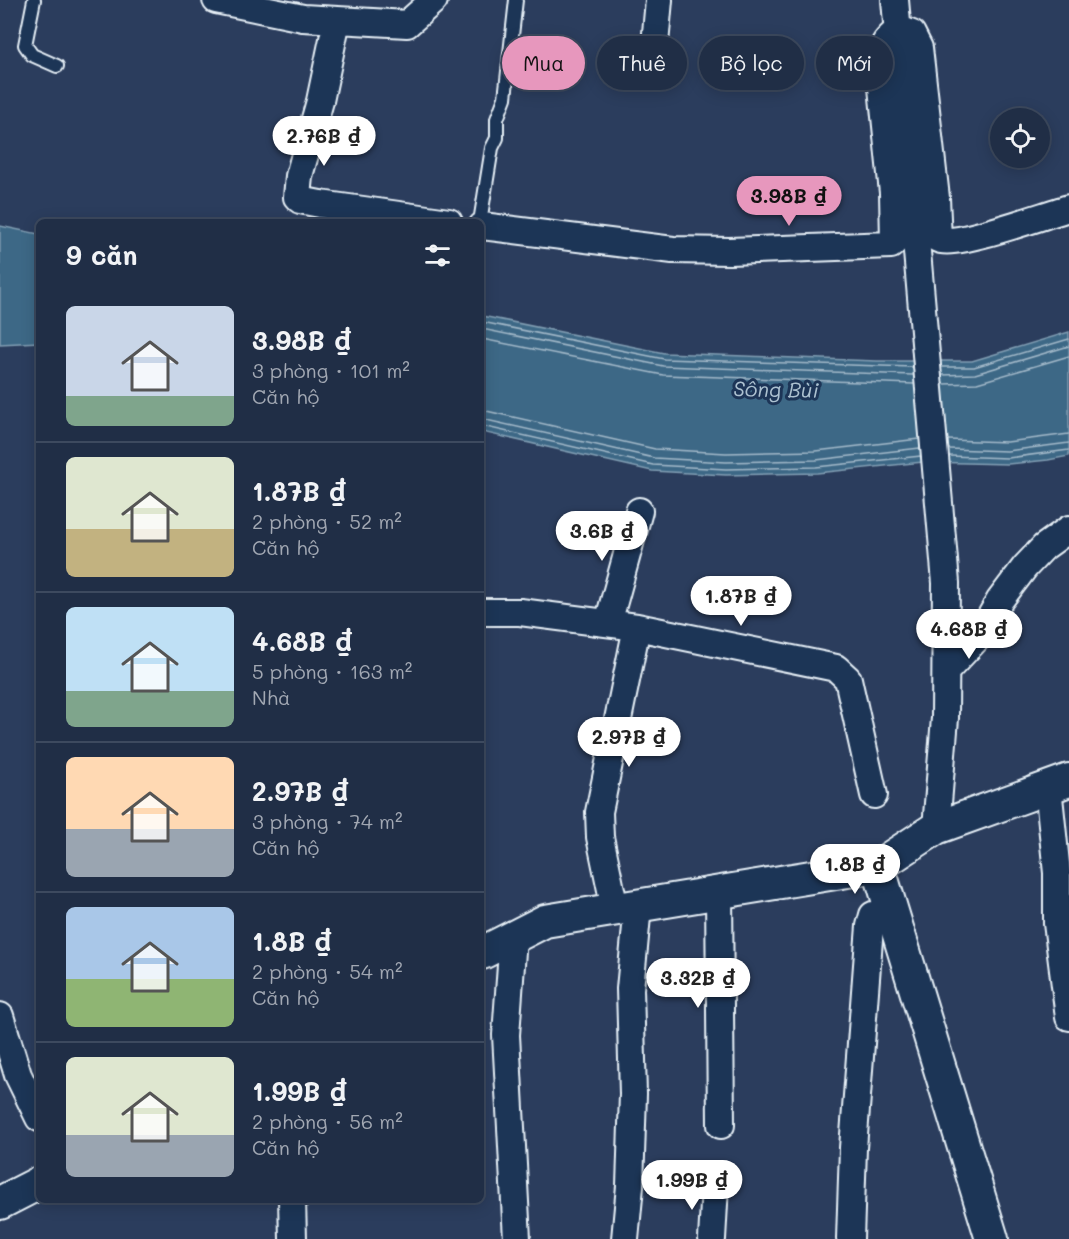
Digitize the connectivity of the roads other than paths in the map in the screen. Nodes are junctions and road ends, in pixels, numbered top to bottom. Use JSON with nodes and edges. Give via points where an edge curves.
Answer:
{"nodes":[{"id":1,"x":34,"y":0,"type":"edge"},
{"id":2,"x":216,"y":0,"type":"edge"},
{"id":3,"x":434,"y":0,"type":"edge"},
{"id":4,"x":516,"y":0,"type":"edge"},
{"id":5,"x":659,"y":0,"type":"edge"},
{"id":6,"x":896,"y":0,"type":"edge"},
{"id":7,"x":337,"y":20,"type":"junction"},
{"id":8,"x":899,"y":28,"type":"junction"},
{"id":9,"x":656,"y":36,"type":"edge"},
{"id":10,"x":57,"y":66,"type":"dead end"},
{"id":11,"x":1069,"y":208,"type":"edge"},
{"id":12,"x":428,"y":219,"type":"edge"},
{"id":13,"x":482,"y":219,"type":"edge"},
{"id":14,"x":484,"y":224,"type":"edge"},
{"id":15,"x":639,"y":511,"type":"dead end"},
{"id":16,"x":1069,"y":529,"type":"edge"},
{"id":17,"x":484,"y":612,"type":"edge"},
{"id":18,"x":608,"y":623,"type":"junction"},
{"id":19,"x":637,"y":627,"type":"junction"},
{"id":20,"x":947,"y":670,"type":"junction"},
{"id":21,"x":1059,"y":784,"type":"edge"},
{"id":22,"x":874,"y":795,"type":"dead end"},
{"id":23,"x":936,"y":828,"type":"junction"},
{"id":24,"x":878,"y":866,"type":"junction"},
{"id":25,"x":719,"y":892,"type":"junction"},
{"id":26,"x":627,"y":908,"type":"junction"},
{"id":27,"x":894,"y":918,"type":"junction"},
{"id":28,"x":513,"y":937,"type":"junction"},
{"id":29,"x":484,"y":952,"type":"edge"},
{"id":30,"x":0,"y":1016,"type":"edge"},
{"id":31,"x":1069,"y":1017,"type":"edge"},
{"id":32,"x":36,"y":1112,"type":"edge"},
{"id":33,"x":722,"y":1125,"type":"dead end"},
{"id":34,"x":36,"y":1185,"type":"edge"},
{"id":35,"x":715,"y":1186,"type":"dead end"},
{"id":36,"x":0,"y":1203,"type":"edge"},
{"id":37,"x":292,"y":1203,"type":"edge"},
{"id":38,"x":293,"y":1239,"type":"edge"},
{"id":39,"x":517,"y":1239,"type":"edge"},
{"id":40,"x":625,"y":1239,"type":"edge"},
{"id":41,"x":712,"y":1239,"type":"edge"},
{"id":42,"x":850,"y":1239,"type":"edge"},
{"id":43,"x":992,"y":1239,"type":"edge"}],
"edges":[{"from":1,"to":10,"type":"lane","via":[[25,45],[32,55]]},
{"from":2,"to":7,"type":"street","via":[[303,18]]},
{"from":3,"to":7,"type":"street","via":[[407,24]]},
{"from":4,"to":13,"type":"lane","via":[[505,98],[497,119]]},
{"from":5,"to":9,"type":"street"},
{"from":6,"to":8,"type":"street"},
{"from":7,"to":12,"type":"street","via":[[297,197],[320,204]]},
{"from":8,"to":11,"type":"street","via":[[912,34],[919,48],[938,240],[949,243],[968,239]]},
{"from":8,"to":14,"type":"street","via":[[887,39],[879,59],[893,193],[891,245],[729,252],[673,250]]},
{"from":8,"to":20,"type":"street","via":[[946,583]]},
{"from":15,"to":18,"type":"street"},
{"from":16,"to":20,"type":"street","via":[[1044,547],[1026,567],[1000,600],[980,635]]},
{"from":17,"to":18,"type":"street","via":[[520,612]]},
{"from":18,"to":19,"type":"street"},
{"from":19,"to":22,"type":"street","via":[[836,668],[848,679]]},
{"from":19,"to":26,"type":"street","via":[[599,812],[600,837]]},
{"from":20,"to":23,"type":"street"},
{"from":21,"to":23,"type":"street"},
{"from":21,"to":31,"type":"street","via":[[1057,923]]},
{"from":23,"to":24,"type":"street"},
{"from":24,"to":25,"type":"street"},
{"from":24,"to":27,"type":"street"},
{"from":25,"to":26,"type":"street"},
{"from":25,"to":33,"type":"street"},
{"from":26,"to":28,"type":"street","via":[[545,921]]},
{"from":26,"to":40,"type":"street","via":[[633,1094]]},
{"from":27,"to":42,"type":"street","via":[[873,915],[870,926]]},
{"from":27,"to":43,"type":"street"},
{"from":28,"to":29,"type":"street"},
{"from":28,"to":39,"type":"street","via":[[506,1035]]},
{"from":30,"to":32,"type":"street","via":[[18,1076]]},
{"from":34,"to":36,"type":"street"},
{"from":35,"to":41,"type":"street"},
{"from":37,"to":38,"type":"street"}]}
